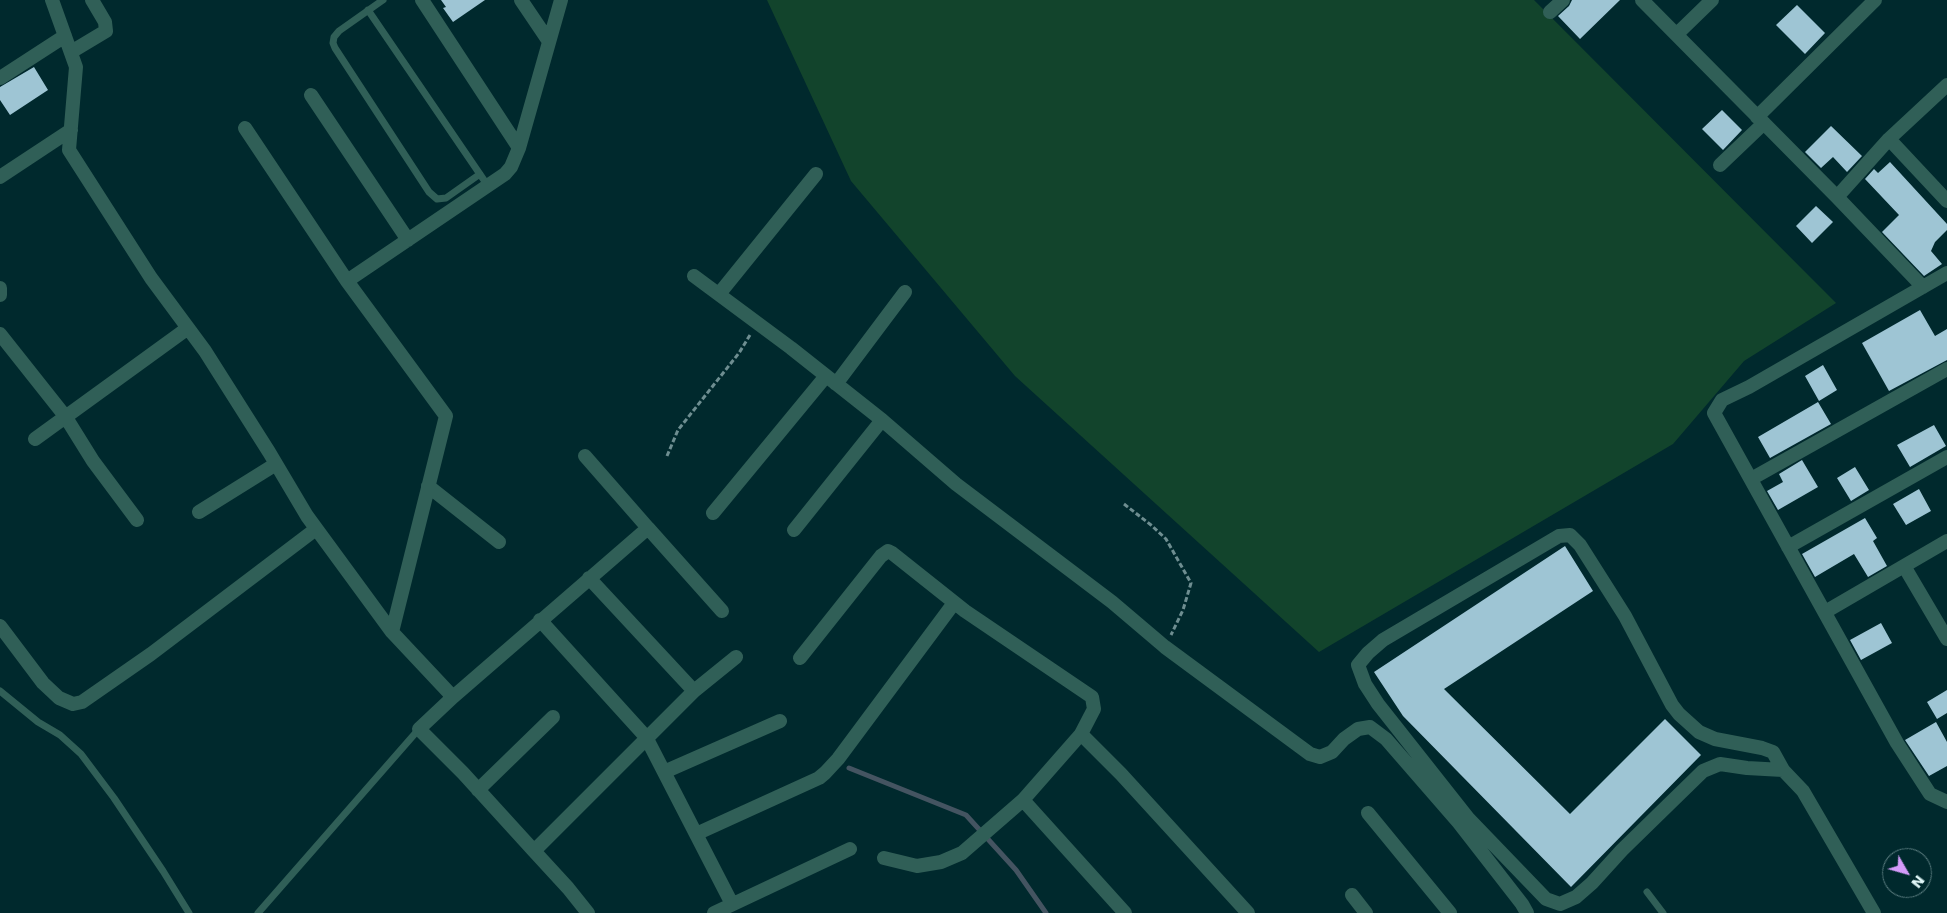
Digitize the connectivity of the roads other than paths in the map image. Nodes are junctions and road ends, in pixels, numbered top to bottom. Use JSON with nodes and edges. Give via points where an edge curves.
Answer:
{"nodes":[{"id":1,"x":52,"y":0,"type":"edge"},
{"id":2,"x":92,"y":0,"type":"edge"},
{"id":3,"x":383,"y":0,"type":"edge"},
{"id":4,"x":422,"y":0,"type":"edge"},
{"id":5,"x":521,"y":0,"type":"edge"},
{"id":6,"x":561,"y":0,"type":"edge"},
{"id":7,"x":1563,"y":0,"type":"edge"},
{"id":8,"x":1642,"y":0,"type":"edge"},
{"id":9,"x":1712,"y":0,"type":"edge"},
{"id":10,"x":1875,"y":0,"type":"edge"},
{"id":11,"x":368,"y":10,"type":"junction"},
{"id":12,"x":1550,"y":12,"type":"dead end"},
{"id":13,"x":1677,"y":34,"type":"junction"},
{"id":14,"x":65,"y":36,"type":"junction"},
{"id":15,"x":548,"y":40,"type":"junction"},
{"id":16,"x":71,"y":52,"type":"junction"},
{"id":17,"x":0,"y":78,"type":"edge"},
{"id":18,"x":1947,"y":85,"type":"edge"},
{"id":19,"x":310,"y":94,"type":"dead end"},
{"id":20,"x":1760,"y":120,"type":"junction"},
{"id":21,"x":245,"y":128,"type":"dead end"},
{"id":22,"x":71,"y":130,"type":"junction"},
{"id":23,"x":1889,"y":139,"type":"junction"},
{"id":24,"x":519,"y":148,"type":"junction"},
{"id":25,"x":1720,"y":165,"type":"dead end"},
{"id":26,"x":816,"y":174,"type":"dead end"},
{"id":27,"x":0,"y":177,"type":"edge"},
{"id":28,"x":484,"y":180,"type":"junction"},
{"id":29,"x":1837,"y":196,"type":"junction"},
{"id":30,"x":455,"y":200,"type":"junction"},
{"id":31,"x":1947,"y":201,"type":"edge"},
{"id":32,"x":408,"y":240,"type":"junction"},
{"id":33,"x":1947,"y":273,"type":"edge"},
{"id":34,"x":694,"y":276,"type":"dead end"},
{"id":35,"x":347,"y":281,"type":"junction"},
{"id":36,"x":1923,"y":287,"type":"junction"},
{"id":37,"x":0,"y":288,"type":"edge"},
{"id":38,"x":905,"y":292,"type":"dead end"},
{"id":39,"x":719,"y":294,"type":"junction"},
{"id":40,"x":0,"y":296,"type":"edge"},
{"id":41,"x":188,"y":328,"type":"junction"},
{"id":42,"x":0,"y":334,"type":"edge"},
{"id":43,"x":1947,"y":369,"type":"edge"},
{"id":44,"x":831,"y":380,"type":"junction"},
{"id":45,"x":65,"y":416,"type":"junction"},
{"id":46,"x":882,"y":420,"type":"junction"},
{"id":47,"x":35,"y":439,"type":"dead end"},
{"id":48,"x":585,"y":456,"type":"dead end"},
{"id":49,"x":1947,"y":457,"type":"edge"},
{"id":50,"x":276,"y":464,"type":"junction"},
{"id":51,"x":1751,"y":479,"type":"junction"},
{"id":52,"x":428,"y":486,"type":"junction"},
{"id":53,"x":199,"y":512,"type":"dead end"},
{"id":54,"x":713,"y":513,"type":"dead end"},
{"id":55,"x":136,"y":520,"type":"dead end"},
{"id":56,"x":648,"y":528,"type":"junction"},
{"id":57,"x":316,"y":529,"type":"junction"},
{"id":58,"x":794,"y":530,"type":"dead end"},
{"id":59,"x":1947,"y":541,"type":"edge"},
{"id":60,"x":499,"y":542,"type":"dead end"},
{"id":61,"x":1788,"y":547,"type":"junction"},
{"id":62,"x":1904,"y":566,"type":"junction"},
{"id":63,"x":589,"y":578,"type":"junction"},
{"id":64,"x":954,"y":602,"type":"junction"},
{"id":65,"x":722,"y":611,"type":"dead end"},
{"id":66,"x":1824,"y":612,"type":"junction"},
{"id":67,"x":540,"y":620,"type":"junction"},
{"id":68,"x":0,"y":626,"type":"edge"},
{"id":69,"x":392,"y":632,"type":"junction"},
{"id":70,"x":1947,"y":639,"type":"edge"},
{"id":71,"x":736,"y":658,"type":"dead end"},
{"id":72,"x":800,"y":658,"type":"dead end"},
{"id":73,"x":694,"y":691,"type":"junction"},
{"id":74,"x":0,"y":692,"type":"edge"},
{"id":75,"x":454,"y":697,"type":"junction"},
{"id":76,"x":553,"y":718,"type":"dead end"},
{"id":77,"x":780,"y":721,"type":"dead end"},
{"id":78,"x":419,"y":729,"type":"junction"},
{"id":79,"x":1081,"y":734,"type":"junction"},
{"id":80,"x":646,"y":737,"type":"junction"},
{"id":81,"x":1783,"y":770,"type":"junction"},
{"id":82,"x":664,"y":772,"type":"junction"},
{"id":83,"x":478,"y":790,"type":"junction"},
{"id":84,"x":1945,"y":799,"type":"edge"},
{"id":85,"x":1024,"y":800,"type":"junction"},
{"id":86,"x":1368,"y":813,"type":"dead end"},
{"id":87,"x":696,"y":834,"type":"junction"},
{"id":88,"x":850,"y":849,"type":"dead end"},
{"id":89,"x":534,"y":851,"type":"junction"},
{"id":90,"x":884,"y":858,"type":"dead end"},
{"id":91,"x":1647,"y":892,"type":"dead end"},
{"id":92,"x":1352,"y":895,"type":"dead end"},
{"id":93,"x":732,"y":904,"type":"junction"},
{"id":94,"x":189,"y":913,"type":"edge"},
{"id":95,"x":258,"y":913,"type":"edge"},
{"id":96,"x":588,"y":913,"type":"edge"},
{"id":97,"x":714,"y":913,"type":"edge"},
{"id":98,"x":1125,"y":913,"type":"edge"},
{"id":99,"x":1248,"y":913,"type":"edge"},
{"id":100,"x":1366,"y":913,"type":"edge"},
{"id":101,"x":1450,"y":913,"type":"edge"},
{"id":102,"x":1527,"y":913,"type":"edge"},
{"id":103,"x":1663,"y":913,"type":"edge"},
{"id":104,"x":1874,"y":913,"type":"edge"}],
"edges":[{"from":1,"to":14,"type":"street"},
{"from":2,"to":16,"type":"street","via":[[105,22],[106,31]]},
{"from":3,"to":11,"type":"lane"},
{"from":4,"to":24,"type":"street"},
{"from":5,"to":15,"type":"street"},
{"from":6,"to":15,"type":"street"},
{"from":7,"to":12,"type":"street"},
{"from":8,"to":13,"type":"street"},
{"from":9,"to":13,"type":"street"},
{"from":10,"to":20,"type":"street"},
{"from":11,"to":28,"type":"lane"},
{"from":11,"to":30,"type":"lane","via":[[339,31],[334,38],[335,48],[430,192],[437,200]]},
{"from":13,"to":20,"type":"street"},
{"from":14,"to":16,"type":"street"},
{"from":14,"to":17,"type":"street"},
{"from":15,"to":24,"type":"street"},
{"from":16,"to":22,"type":"street","via":[[76,67]]},
{"from":18,"to":23,"type":"street"},
{"from":19,"to":32,"type":"street"},
{"from":20,"to":25,"type":"street"},
{"from":20,"to":29,"type":"street"},
{"from":21,"to":35,"type":"street"},
{"from":22,"to":27,"type":"street"},
{"from":22,"to":41,"type":"street","via":[[69,150],[151,278]]},
{"from":23,"to":29,"type":"street"},
{"from":23,"to":31,"type":"street"},
{"from":24,"to":28,"type":"street","via":[[505,174]]},
{"from":26,"to":39,"type":"street"},
{"from":28,"to":30,"type":"street"},
{"from":29,"to":36,"type":"street"},
{"from":30,"to":32,"type":"street"},
{"from":32,"to":35,"type":"street"},
{"from":33,"to":36,"type":"street"},
{"from":34,"to":39,"type":"street"},
{"from":35,"to":52,"type":"street","via":[[446,416]]},
{"from":36,"to":51,"type":"street","via":[[1722,400],[1714,413]]},
{"from":37,"to":40,"type":"street"},
{"from":38,"to":44,"type":"street"},
{"from":39,"to":44,"type":"street"},
{"from":41,"to":45,"type":"street"},
{"from":41,"to":50,"type":"street"},
{"from":42,"to":45,"type":"street"},
{"from":43,"to":51,"type":"street"},
{"from":44,"to":46,"type":"street"},
{"from":44,"to":54,"type":"street"},
{"from":45,"to":47,"type":"street"},
{"from":45,"to":55,"type":"street"},
{"from":46,"to":58,"type":"street"},
{"from":46,"to":102,"type":"street","via":[[956,484],[1112,602],[1165,647],[1310,754],[1320,757],[1332,752],[1358,729],[1370,727],[1386,739],[1459,823]]},
{"from":48,"to":56,"type":"street"},
{"from":49,"to":61,"type":"street"},
{"from":50,"to":53,"type":"street"},
{"from":50,"to":57,"type":"street"},
{"from":51,"to":61,"type":"street"},
{"from":52,"to":60,"type":"street"},
{"from":52,"to":69,"type":"street"},
{"from":56,"to":63,"type":"street"},
{"from":56,"to":65,"type":"street"},
{"from":57,"to":68,"type":"street","via":[[82,702],[73,704],[59,698],[43,683]]},
{"from":57,"to":69,"type":"street"},
{"from":59,"to":62,"type":"street"},
{"from":61,"to":66,"type":"street"},
{"from":62,"to":66,"type":"street"},
{"from":62,"to":70,"type":"street"},
{"from":63,"to":67,"type":"street"},
{"from":63,"to":73,"type":"street"},
{"from":64,"to":72,"type":"street","via":[[888,551]]},
{"from":64,"to":79,"type":"street","via":[[1092,697],[1094,709]]},
{"from":64,"to":87,"type":"street","via":[[825,773]]},
{"from":66,"to":84,"type":"street","via":[[1897,744],[1930,794]]},
{"from":67,"to":75,"type":"street"},
{"from":67,"to":80,"type":"street"},
{"from":69,"to":75,"type":"street"},
{"from":71,"to":73,"type":"street"},
{"from":73,"to":80,"type":"street"},
{"from":74,"to":94,"type":"lane","via":[[81,754],[163,870]]},
{"from":75,"to":78,"type":"street"},
{"from":76,"to":83,"type":"street"},
{"from":77,"to":82,"type":"street"},
{"from":78,"to":83,"type":"street"},
{"from":78,"to":95,"type":"lane"},
{"from":79,"to":85,"type":"street"},
{"from":79,"to":99,"type":"street"},
{"from":80,"to":82,"type":"street"},
{"from":80,"to":89,"type":"street"},
{"from":81,"to":81,"type":"street","via":[[1773,752],[1715,739],[1699,732],[1679,714],[1625,616],[1580,545],[1570,535],[1559,536],[1383,640],[1358,665],[1378,704],[1468,818],[1546,899],[1560,904],[1592,883],[1703,771],[1720,764]]},
{"from":81,"to":104,"type":"street","via":[[1803,791]]},
{"from":82,"to":87,"type":"street"},
{"from":83,"to":89,"type":"street"},
{"from":85,"to":90,"type":"street","via":[[962,853],[941,862],[917,866]]},
{"from":85,"to":98,"type":"street"},
{"from":86,"to":101,"type":"street"},
{"from":87,"to":93,"type":"street"},
{"from":88,"to":93,"type":"street"},
{"from":89,"to":96,"type":"street"},
{"from":91,"to":103,"type":"lane"},
{"from":92,"to":100,"type":"street"},
{"from":93,"to":97,"type":"street"}]}
